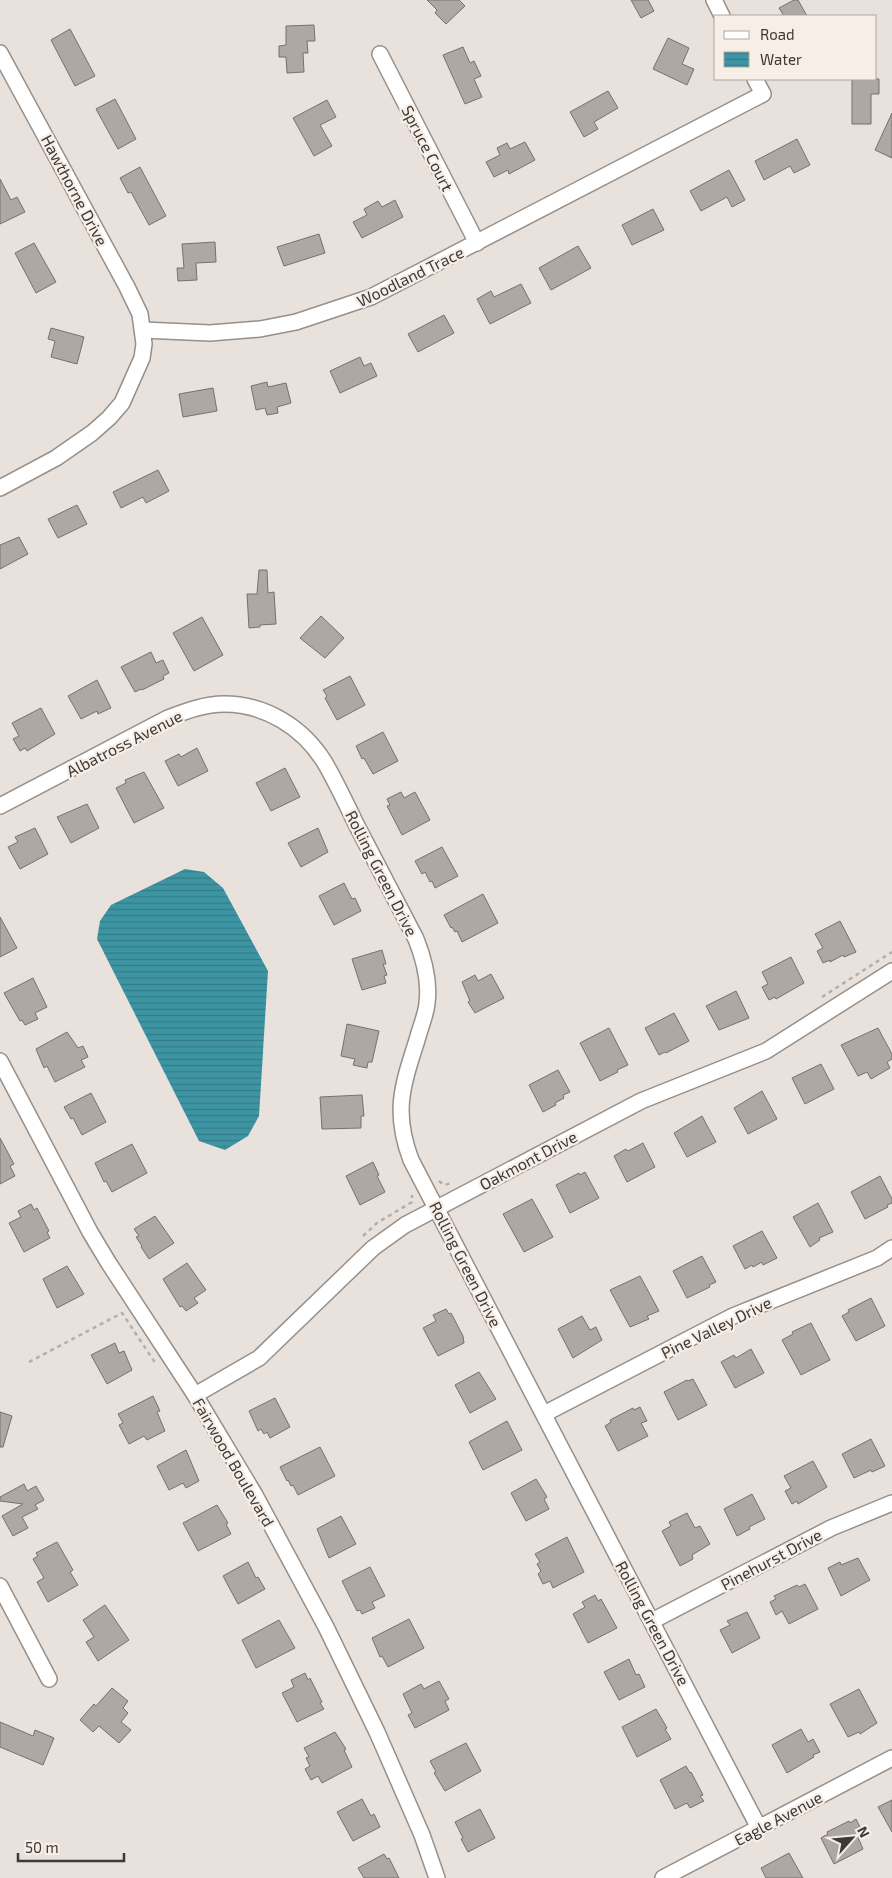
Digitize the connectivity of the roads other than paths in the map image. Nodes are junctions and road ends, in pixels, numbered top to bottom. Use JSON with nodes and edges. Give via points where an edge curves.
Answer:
{"nodes":[{"id":1,"x":714,"y":0,"type":"edge"},
{"id":2,"x":722,"y":15,"type":"edge"},
{"id":3,"x":0,"y":53,"type":"edge"},
{"id":4,"x":380,"y":54,"type":"dead end"},
{"id":5,"x":756,"y":80,"type":"edge"},
{"id":6,"x":477,"y":243,"type":"junction"},
{"id":7,"x":143,"y":330,"type":"junction"},
{"id":8,"x":0,"y":488,"type":"edge"},
{"id":9,"x":254,"y":708,"type":"joint"},
{"id":10,"x":0,"y":806,"type":"edge"},
{"id":11,"x":892,"y":970,"type":"edge"},
{"id":12,"x":0,"y":1061,"type":"edge"},
{"id":13,"x":436,"y":1208,"type":"junction"},
{"id":14,"x":892,"y":1248,"type":"edge"},
{"id":15,"x":195,"y":1395,"type":"junction"},
{"id":16,"x":544,"y":1414,"type":"junction"},
{"id":17,"x":892,"y":1503,"type":"edge"},
{"id":18,"x":0,"y":1586,"type":"edge"},
{"id":19,"x":652,"y":1621,"type":"junction"},
{"id":20,"x":48,"y":1679,"type":"dead end"},
{"id":21,"x":892,"y":1758,"type":"edge"},
{"id":22,"x":759,"y":1828,"type":"junction"},
{"id":23,"x":437,"y":1878,"type":"edge"},
{"id":24,"x":663,"y":1878,"type":"edge"}],
"edges":[{"from":1,"to":2,"type":"street"},
{"from":3,"to":7,"type":"street","name":"Hawthorne Drive","via":[[127,287],[140,314]]},
{"from":4,"to":6,"type":"street","name":"Spruce Court"},
{"from":5,"to":6,"type":"street","name":"Woodland Trace","via":[[763,94]]},
{"from":6,"to":7,"type":"street","name":"Woodland Trace","via":[[371,297],[296,322],[210,333]]},
{"from":7,"to":8,"type":"street","via":[[142,358],[122,403],[109,418],[56,458]]},
{"from":9,"to":10,"type":"street","name":"Albatross Avenue","via":[[222,704],[186,711]]},
{"from":9,"to":13,"type":"street","name":"Rolling Green Drive","via":[[300,732],[324,762],[424,959],[427,1003],[404,1078],[400,1097],[401,1119],[404,1140]]},
{"from":11,"to":13,"type":"street","name":"Oakmont Drive","via":[[766,1051],[641,1101]]},
{"from":12,"to":15,"type":"street","name":"Fairwood Boulevard","via":[[108,1262]]},
{"from":13,"to":15,"type":"street","name":"Oakmont Drive","via":[[404,1225],[373,1248],[260,1358]]},
{"from":13,"to":16,"type":"street","name":"Rolling Green Drive"},
{"from":14,"to":16,"type":"street","name":"Pine Valley Drive","via":[[877,1258],[733,1316]]},
{"from":15,"to":23,"type":"street","name":"Fairwood Boulevard","via":[[255,1495],[326,1627],[377,1732]]},
{"from":16,"to":19,"type":"street","name":"Rolling Green Drive"},
{"from":17,"to":19,"type":"street","name":"Pinehurst Drive","via":[[831,1528]]},
{"from":18,"to":20,"type":"street"},
{"from":19,"to":22,"type":"street","name":"Rolling Green Drive"},
{"from":21,"to":22,"type":"street","name":"Eagle Avenue"},
{"from":22,"to":24,"type":"street","name":"Eagle Avenue"}]}
